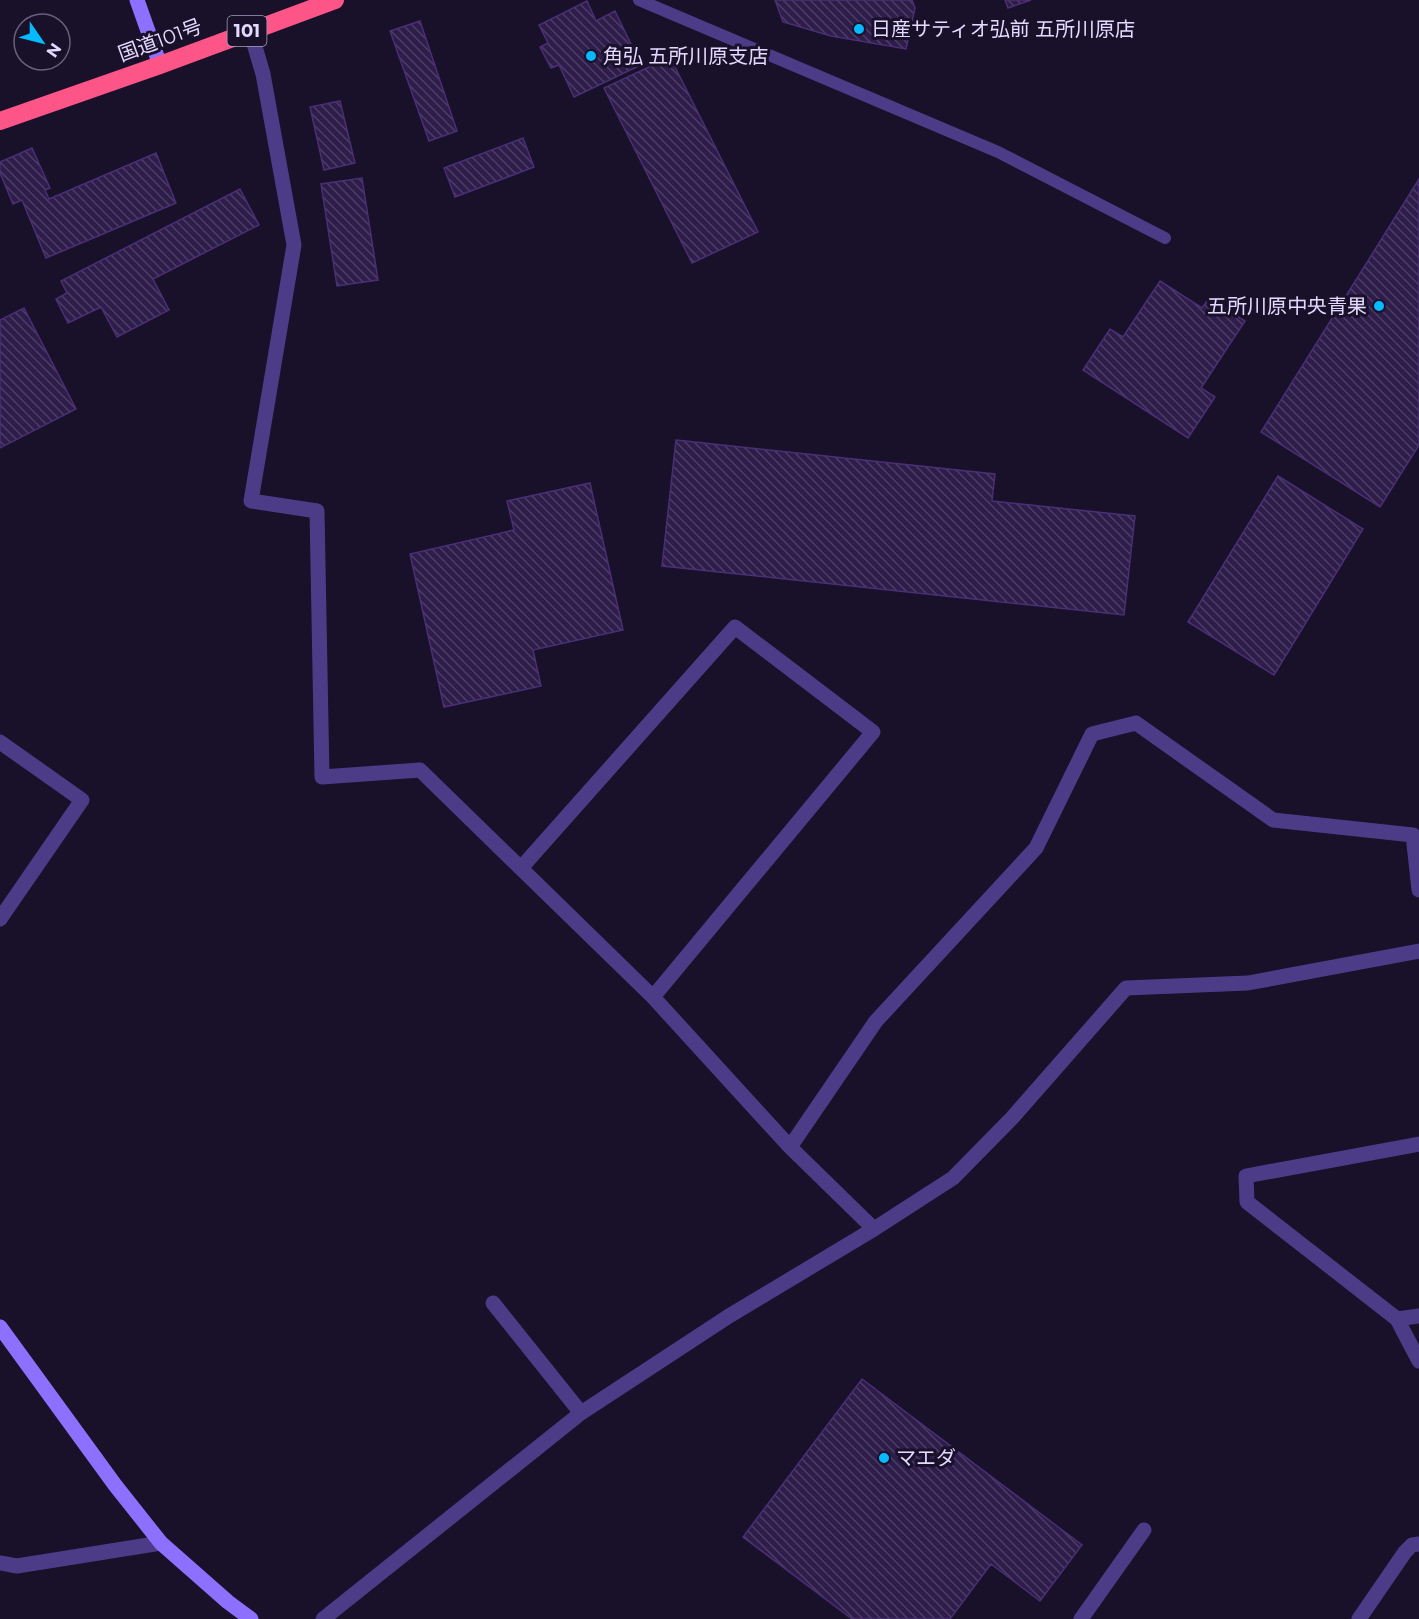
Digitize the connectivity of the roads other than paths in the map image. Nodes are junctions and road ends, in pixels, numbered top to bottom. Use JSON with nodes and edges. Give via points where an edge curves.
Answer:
{"nodes":[{"id":1,"x":137,"y":0,"type":"edge"},
{"id":2,"x":335,"y":0,"type":"edge"},
{"id":3,"x":639,"y":0,"type":"edge"},
{"id":4,"x":250,"y":30,"type":"junction"},
{"id":5,"x":160,"y":65,"type":"junction"},
{"id":6,"x":0,"y":121,"type":"edge"},
{"id":7,"x":1165,"y":238,"type":"dead end"},
{"id":8,"x":0,"y":742,"type":"edge"},
{"id":9,"x":521,"y":868,"type":"junction"},
{"id":10,"x":1419,"y":890,"type":"edge"},
{"id":11,"x":0,"y":919,"type":"edge"},
{"id":12,"x":1419,"y":951,"type":"edge"},
{"id":13,"x":652,"y":997,"type":"junction"},
{"id":14,"x":1419,"y":1144,"type":"edge"},
{"id":15,"x":790,"y":1147,"type":"junction"},
{"id":16,"x":874,"y":1229,"type":"junction"},
{"id":17,"x":493,"y":1303,"type":"dead end"},
{"id":18,"x":1419,"y":1316,"type":"edge"},
{"id":19,"x":1397,"y":1319,"type":"junction"},
{"id":20,"x":0,"y":1327,"type":"edge"},
{"id":21,"x":1419,"y":1361,"type":"edge"},
{"id":22,"x":581,"y":1413,"type":"junction"},
{"id":23,"x":1144,"y":1530,"type":"dead end"},
{"id":24,"x":161,"y":1543,"type":"junction"},
{"id":25,"x":1419,"y":1544,"type":"edge"},
{"id":26,"x":0,"y":1563,"type":"edge"},
{"id":27,"x":251,"y":1619,"type":"edge"},
{"id":28,"x":323,"y":1619,"type":"edge"},
{"id":29,"x":1081,"y":1619,"type":"edge"},
{"id":30,"x":1359,"y":1619,"type":"edge"}],
"edges":[{"from":1,"to":5,"type":"street"},
{"from":2,"to":4,"type":"highway","name":"国道101号","number":"101"},
{"from":3,"to":7,"type":"lane","via":[[998,152]]},
{"from":4,"to":5,"type":"highway","name":"国道101号","number":"101"},
{"from":4,"to":9,"type":"street","via":[[263,74],[294,245],[251,501],[317,511],[321,777],[420,770]]},
{"from":5,"to":6,"type":"highway","name":"国道101号","number":"101"},
{"from":8,"to":11,"type":"street","via":[[82,800]]},
{"from":9,"to":13,"type":"street"},
{"from":9,"to":13,"type":"street","via":[[735,627],[873,732]]},
{"from":10,"to":15,"type":"street","via":[[1413,835],[1273,820],[1136,723],[1092,734],[1036,848],[876,1021]]},
{"from":12,"to":16,"type":"street","via":[[1248,983],[1126,988],[1012,1118],[953,1178]]},
{"from":13,"to":15,"type":"street"},
{"from":14,"to":19,"type":"street","via":[[1246,1176],[1247,1202]]},
{"from":15,"to":16,"type":"street"},
{"from":16,"to":22,"type":"street","via":[[729,1316]]},
{"from":17,"to":22,"type":"street"},
{"from":18,"to":19,"type":"street"},
{"from":19,"to":21,"type":"street"},
{"from":20,"to":24,"type":"street"},
{"from":22,"to":28,"type":"street"},
{"from":23,"to":29,"type":"street"},
{"from":24,"to":26,"type":"street","via":[[17,1566]]},
{"from":24,"to":27,"type":"street"},
{"from":25,"to":30,"type":"street","via":[[1405,1552]]}]}
